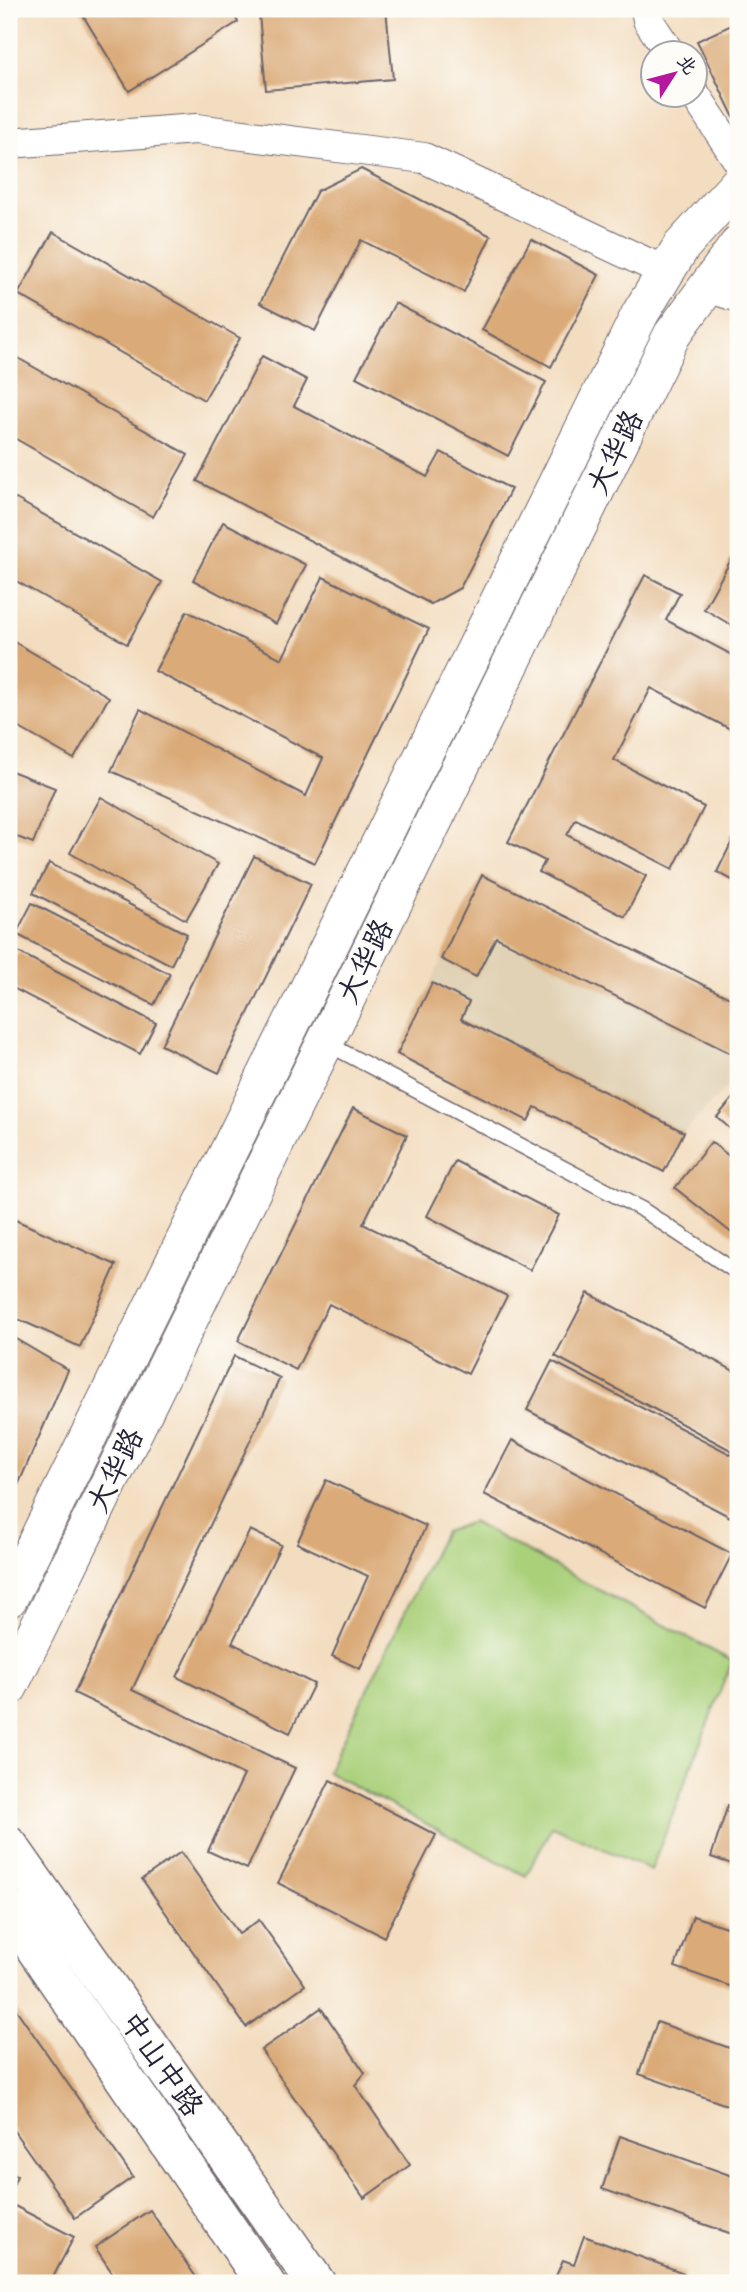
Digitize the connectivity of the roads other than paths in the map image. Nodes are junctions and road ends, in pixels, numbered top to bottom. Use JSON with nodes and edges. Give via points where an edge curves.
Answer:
{"nodes":[{"id":1,"x":646,"y":9,"type":"edge"},
{"id":2,"x":660,"y":38,"type":"edge"},
{"id":3,"x":705,"y":108,"type":"edge"},
{"id":4,"x":9,"y":143,"type":"edge"},
{"id":5,"x":738,"y":160,"type":"edge"},
{"id":6,"x":738,"y":184,"type":"edge"},
{"id":7,"x":738,"y":245,"type":"edge"},
{"id":8,"x":666,"y":272,"type":"junction"},
{"id":9,"x":723,"y":292,"type":"edge"},
{"id":10,"x":325,"y":1042,"type":"junction"},
{"id":11,"x":738,"y":1273,"type":"edge"},
{"id":12,"x":9,"y":1598,"type":"edge"},
{"id":13,"x":9,"y":1687,"type":"edge"},
{"id":14,"x":9,"y":1846,"type":"edge"},
{"id":15,"x":9,"y":1910,"type":"edge"},
{"id":16,"x":265,"y":2283,"type":"edge"},
{"id":17,"x":316,"y":2283,"type":"edge"}],
"edges":[{"from":1,"to":2,"type":"street"},
{"from":3,"to":5,"type":"street"},
{"from":4,"to":8,"type":"street","via":[[196,129],[424,158]]},
{"from":6,"to":8,"type":"street","name":"大华路","via":[[681,247]]},
{"from":7,"to":9,"type":"street","name":"大华路"},
{"from":8,"to":12,"type":"street","name":"大华路","via":[[640,314]]},
{"from":9,"to":10,"type":"street","name":"大华路","via":[[672,335]]},
{"from":10,"to":11,"type":"lane","via":[[643,1210]]},
{"from":10,"to":13,"type":"street","name":"大华路"},
{"from":14,"to":17,"type":"main road","name":"中山中路"},
{"from":15,"to":16,"type":"main road","name":"中山中路"}]}
